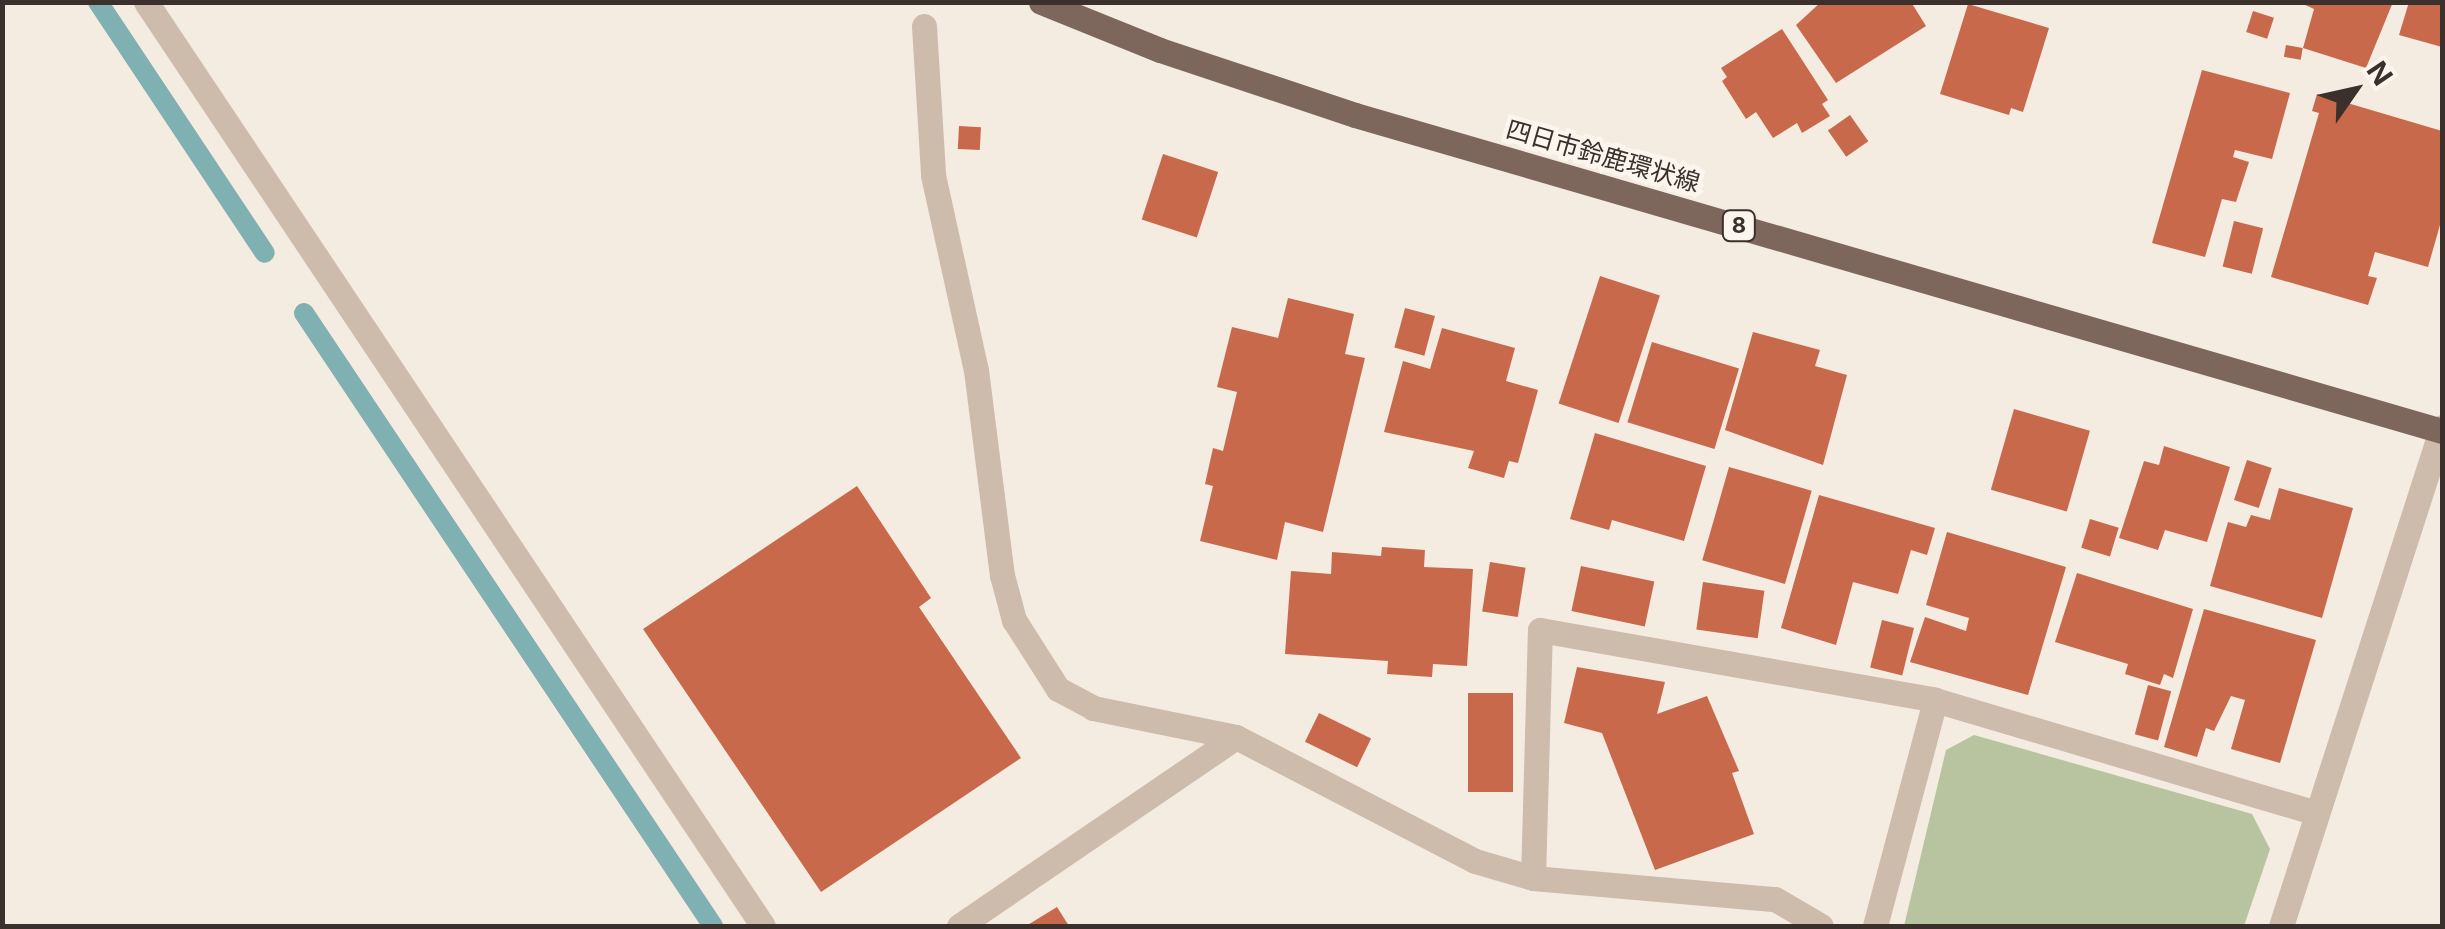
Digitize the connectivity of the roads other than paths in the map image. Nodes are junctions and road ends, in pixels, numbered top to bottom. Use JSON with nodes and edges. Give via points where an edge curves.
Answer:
{"nodes":[{"id":1,"x":146,"y":2,"type":"edge"},
{"id":2,"x":1042,"y":2,"type":"edge"},
{"id":3,"x":924,"y":26,"type":"dead end"},
{"id":4,"x":2442,"y":430,"type":"edge"},
{"id":5,"x":1935,"y":700,"type":"junction"},
{"id":6,"x":1236,"y":737,"type":"junction"},
{"id":7,"x":2316,"y":813,"type":"junction"},
{"id":8,"x":1533,"y":878,"type":"junction"},
{"id":9,"x":2288,"y":925,"type":"edge"},
{"id":10,"x":763,"y":926,"type":"edge"},
{"id":11,"x":958,"y":926,"type":"edge"},
{"id":12,"x":1821,"y":926,"type":"edge"},
{"id":13,"x":1875,"y":926,"type":"edge"}],
"edges":[{"from":1,"to":10,"type":"street"},
{"from":2,"to":4,"type":"main road","name":"四日市鈴鹿環状線","number":"8","via":[[1160,50],[1355,114]]},
{"from":3,"to":6,"type":"street","via":[[932,175],[976,370],[1002,576],[1014,620],[1058,689],[1093,708]]},
{"from":4,"to":7,"type":"street"},
{"from":5,"to":7,"type":"street"},
{"from":5,"to":8,"type":"street","via":[[1540,630]]},
{"from":5,"to":13,"type":"street"},
{"from":6,"to":8,"type":"street","via":[[1474,861]]},
{"from":6,"to":11,"type":"street"},
{"from":7,"to":9,"type":"street"},
{"from":8,"to":12,"type":"street","via":[[1775,898]]}]}
